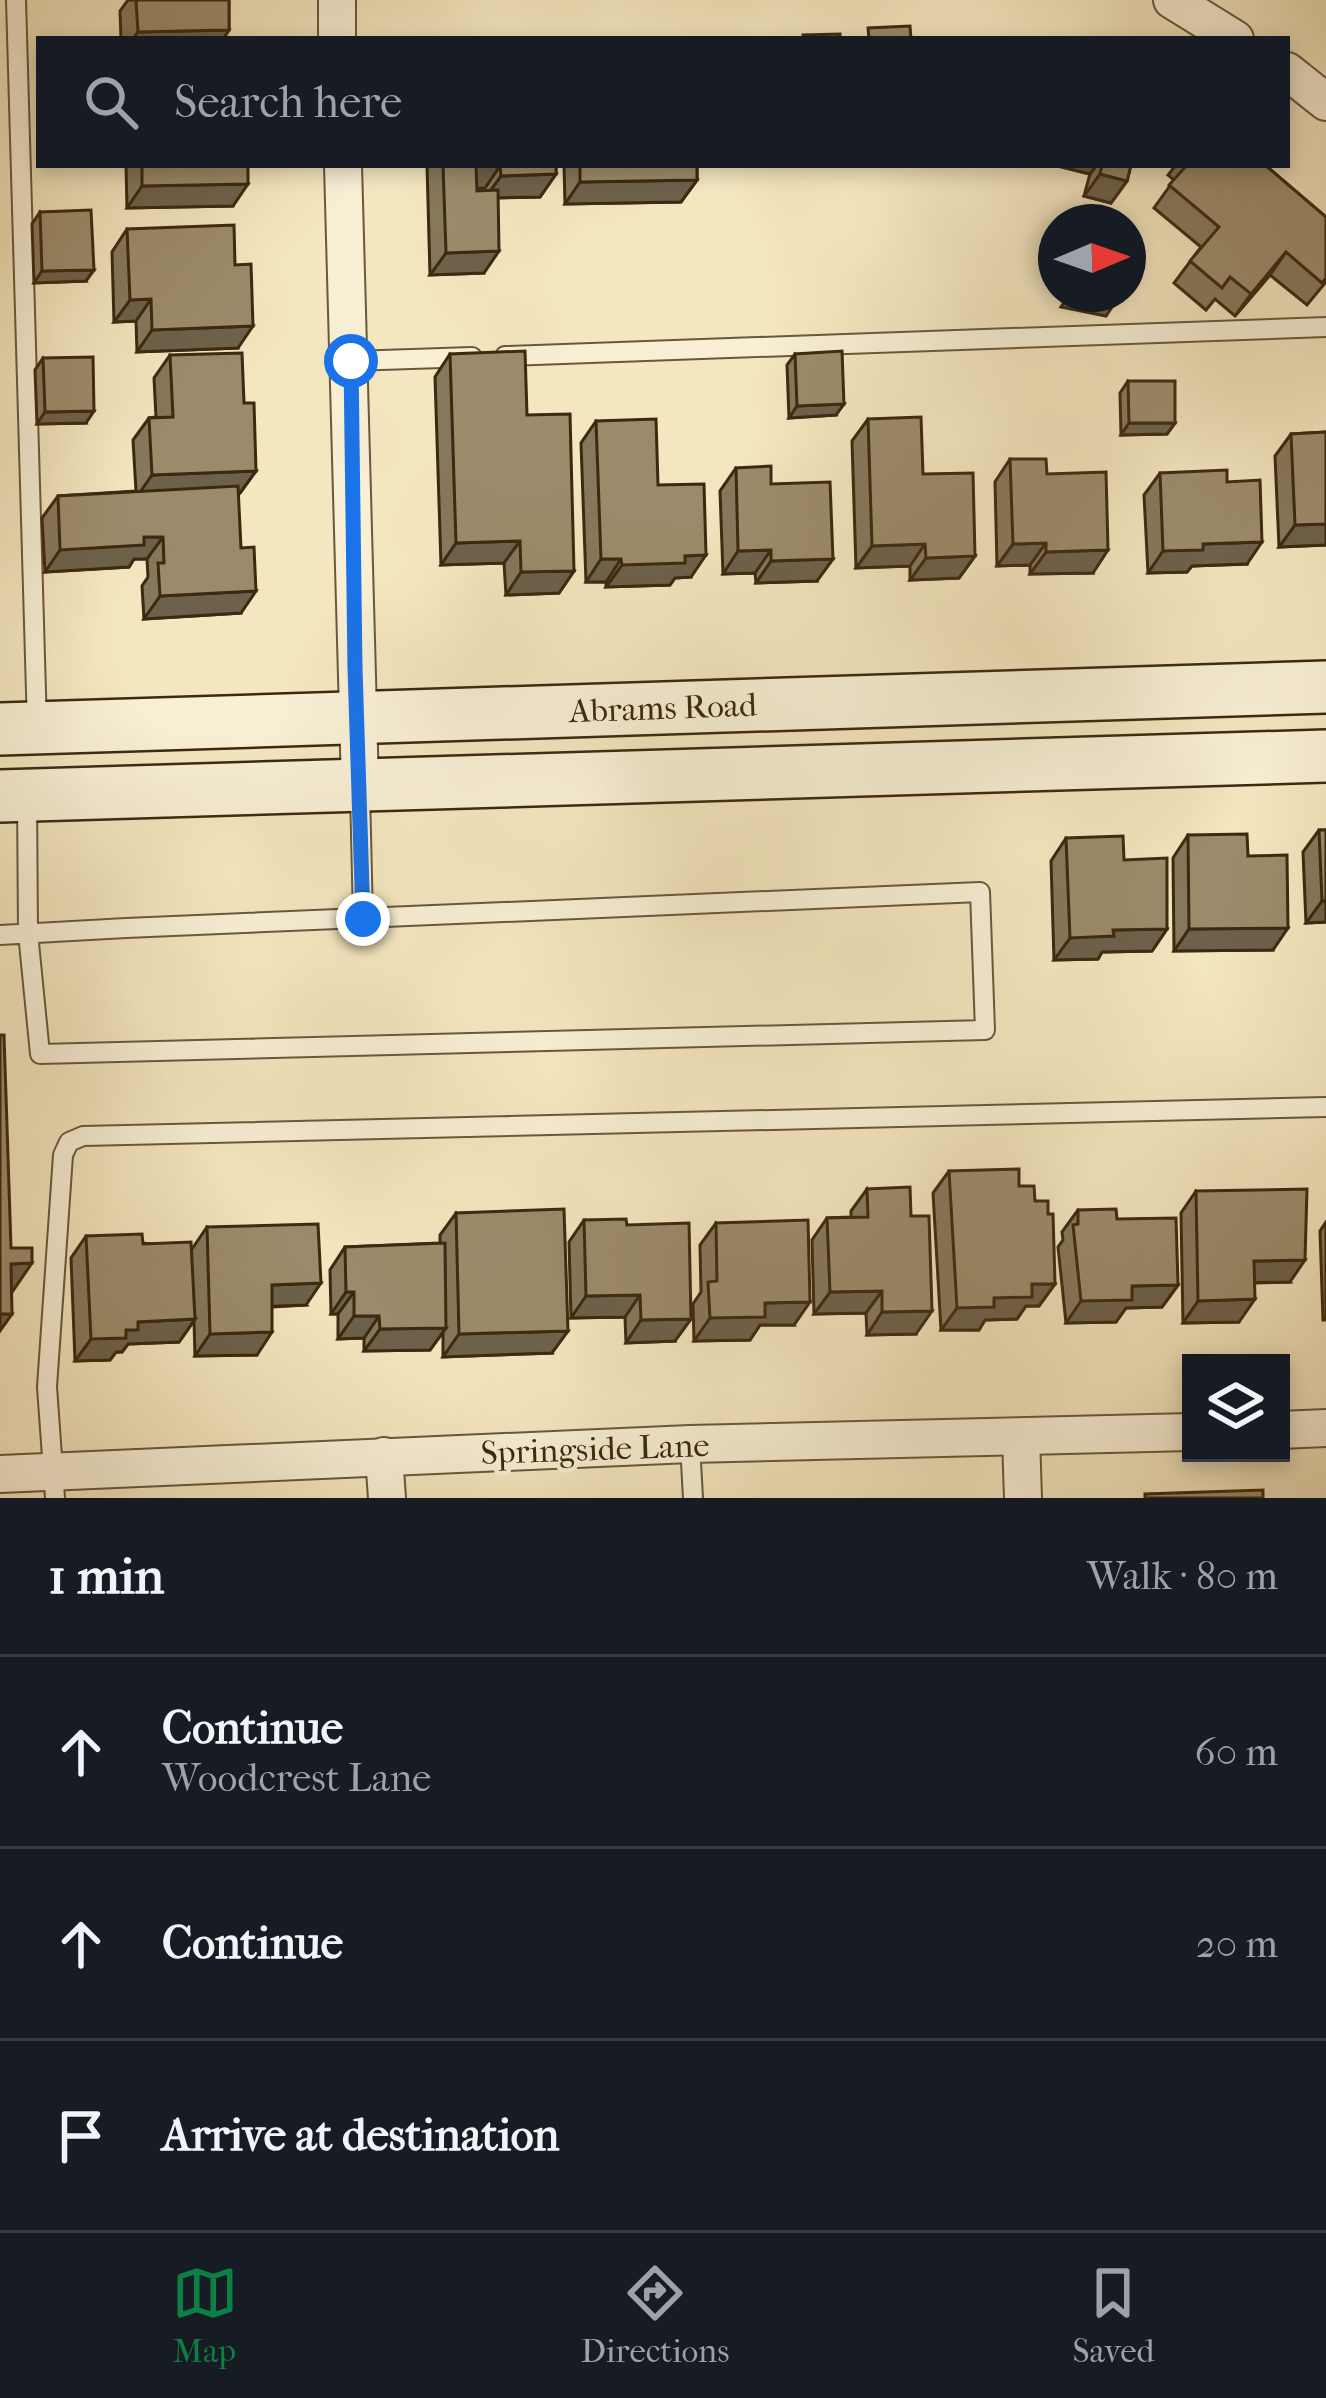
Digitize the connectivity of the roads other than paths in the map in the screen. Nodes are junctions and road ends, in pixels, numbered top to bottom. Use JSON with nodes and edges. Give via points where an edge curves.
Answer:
{"nodes":[{"id":1,"x":16,"y":0,"type":"edge"},
{"id":2,"x":336,"y":0,"type":"edge"},
{"id":3,"x":1172,"y":0,"type":"edge"},
{"id":4,"x":338,"y":36,"type":"edge"},
{"id":5,"x":1230,"y":36,"type":"edge"},
{"id":6,"x":1290,"y":73,"type":"edge"},
{"id":7,"x":1326,"y":102,"type":"edge"},
{"id":8,"x":343,"y":168,"type":"edge"},
{"id":9,"x":1326,"y":327,"type":"edge"},
{"id":10,"x":351,"y":361,"type":"junction"},
{"id":11,"x":1326,"y":687,"type":"edge"},
{"id":12,"x":357,"y":716,"type":"junction"},
{"id":13,"x":19,"y":729,"type":"edge"},
{"id":14,"x":1326,"y":756,"type":"edge"},
{"id":15,"x":360,"y":786,"type":"junction"},
{"id":16,"x":13,"y":796,"type":"edge"},
{"id":17,"x":363,"y":919,"type":"junction"},
{"id":18,"x":28,"y":933,"type":"junction"},
{"id":19,"x":0,"y":934,"type":"edge"},
{"id":20,"x":1326,"y":1107,"type":"edge"},
{"id":21,"x":1326,"y":1428,"type":"edge"},
{"id":22,"x":1290,"y":1430,"type":"edge"},
{"id":23,"x":1182,"y":1432,"type":"edge"},
{"id":24,"x":1022,"y":1437,"type":"junction"},
{"id":25,"x":690,"y":1444,"type":"junction"},
{"id":26,"x":385,"y":1456,"type":"junction"},
{"id":27,"x":0,"y":1474,"type":"edge"},
{"id":28,"x":54,"y":1485,"type":"edge"},
{"id":29,"x":387,"y":1498,"type":"edge"},
{"id":30,"x":693,"y":1498,"type":"edge"},
{"id":31,"x":1023,"y":1498,"type":"edge"}],
"edges":[{"from":1,"to":13,"type":"lane"},
{"from":2,"to":4,"type":"street"},
{"from":3,"to":5,"type":"street"},
{"from":6,"to":7,"type":"street"},
{"from":8,"to":10,"type":"street"},
{"from":9,"to":10,"type":"lane"},
{"from":10,"to":12,"type":"street"},
{"from":11,"to":12,"type":"main road","name":"Abrams Road"},
{"from":12,"to":13,"type":"main road","name":"Abrams Road"},
{"from":12,"to":15,"type":"street"},
{"from":14,"to":15,"type":"main road"},
{"from":15,"to":16,"type":"main road"},
{"from":15,"to":17,"type":"lane"},
{"from":16,"to":18,"type":"lane"},
{"from":17,"to":18,"type":"lane"},
{"from":17,"to":18,"type":"lane","via":[[980,892],[985,1030],[40,1054]]},
{"from":18,"to":19,"type":"lane"},
{"from":20,"to":28,"type":"lane","via":[[83,1136],[63,1155],[47,1387]]},
{"from":21,"to":22,"type":"street"},
{"from":23,"to":24,"type":"street","name":"Springside Lane"},
{"from":24,"to":25,"type":"street","name":"Springside Lane"},
{"from":24,"to":31,"type":"street"},
{"from":25,"to":26,"type":"street","name":"Springside Lane"},
{"from":25,"to":30,"type":"lane"},
{"from":26,"to":28,"type":"street","name":"Springside Lane"},
{"from":26,"to":29,"type":"street"},
{"from":27,"to":28,"type":"street","name":"Springside Lane"}]}
